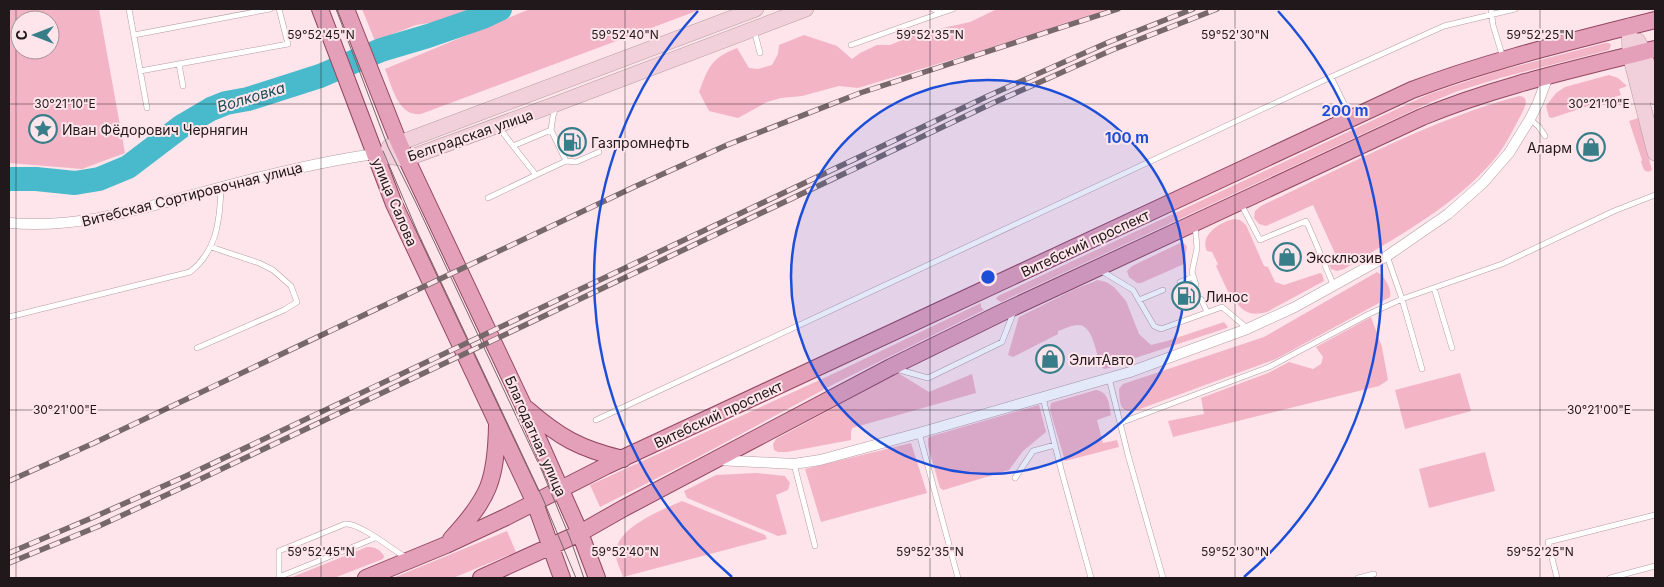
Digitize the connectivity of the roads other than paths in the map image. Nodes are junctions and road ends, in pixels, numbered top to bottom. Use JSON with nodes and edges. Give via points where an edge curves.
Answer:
{"nodes":[{"id":1,"x":129,"y":9,"type":"edge"},
{"id":2,"x":270,"y":9,"type":"edge"},
{"id":3,"x":279,"y":9,"type":"edge"},
{"id":4,"x":320,"y":9,"type":"edge"},
{"id":5,"x":346,"y":9,"type":"edge"},
{"id":6,"x":756,"y":9,"type":"edge"},
{"id":7,"x":806,"y":9,"type":"edge"},
{"id":8,"x":933,"y":9,"type":"edge"},
{"id":9,"x":952,"y":9,"type":"edge"},
{"id":10,"x":1515,"y":9,"type":"edge"},
{"id":11,"x":1491,"y":12,"type":"edge"},
{"id":12,"x":941,"y":13,"type":"junction"},
{"id":13,"x":1655,"y":20,"type":"edge"},
{"id":14,"x":1630,"y":26,"type":"junction"},
{"id":15,"x":753,"y":28,"type":"junction"},
{"id":16,"x":134,"y":35,"type":"junction"},
{"id":17,"x":851,"y":45,"type":"dead end"},
{"id":18,"x":1643,"y":52,"type":"edge"},
{"id":19,"x":760,"y":53,"type":"dead end"},
{"id":20,"x":1503,"y":59,"type":"junction"},
{"id":21,"x":179,"y":64,"type":"junction"},
{"id":22,"x":140,"y":71,"type":"junction"},
{"id":23,"x":1548,"y":76,"type":"junction"},
{"id":24,"x":1331,"y":77,"type":"junction"},
{"id":25,"x":183,"y":86,"type":"dead end"},
{"id":26,"x":1655,"y":97,"type":"edge"},
{"id":27,"x":556,"y":104,"type":"junction"},
{"id":28,"x":147,"y":108,"type":"dead end"},
{"id":29,"x":1351,"y":118,"type":"junction"},
{"id":30,"x":1530,"y":119,"type":"junction"},
{"id":31,"x":494,"y":126,"type":"junction"},
{"id":32,"x":551,"y":130,"type":"junction"},
{"id":33,"x":1545,"y":136,"type":"dead end"},
{"id":34,"x":399,"y":143,"type":"junction"},
{"id":35,"x":513,"y":146,"type":"junction"},
{"id":36,"x":599,"y":152,"type":"dead end"},
{"id":37,"x":1655,"y":153,"type":"edge"},
{"id":38,"x":374,"y":154,"type":"junction"},
{"id":39,"x":406,"y":159,"type":"junction"},
{"id":40,"x":566,"y":161,"type":"junction"},
{"id":41,"x":536,"y":175,"type":"junction"},
{"id":42,"x":221,"y":187,"type":"junction"},
{"id":43,"x":1655,"y":195,"type":"edge"},
{"id":44,"x":488,"y":198,"type":"dead end"},
{"id":45,"x":1240,"y":202,"type":"junction"},
{"id":46,"x":9,"y":222,"type":"edge"},
{"id":47,"x":1195,"y":223,"type":"junction"},
{"id":48,"x":211,"y":247,"type":"junction"},
{"id":49,"x":1387,"y":256,"type":"junction"},
{"id":50,"x":1097,"y":268,"type":"junction"},
{"id":51,"x":1193,"y":277,"type":"junction"},
{"id":52,"x":1180,"y":282,"type":"dead end"},
{"id":53,"x":1196,"y":285,"type":"dead end"},
{"id":54,"x":1334,"y":286,"type":"junction"},
{"id":55,"x":988,"y":288,"type":"junction"},
{"id":56,"x":1434,"y":288,"type":"junction"},
{"id":57,"x":1163,"y":290,"type":"dead end"},
{"id":58,"x":471,"y":294,"type":"joint"},
{"id":59,"x":1201,"y":299,"type":"dead end"},
{"id":60,"x":1402,"y":299,"type":"junction"},
{"id":61,"x":1139,"y":300,"type":"junction"},
{"id":62,"x":444,"y":310,"type":"joint"},
{"id":63,"x":1009,"y":310,"type":"junction"},
{"id":64,"x":1207,"y":312,"type":"junction"},
{"id":65,"x":9,"y":317,"type":"edge"},
{"id":66,"x":1247,"y":329,"type":"junction"},
{"id":67,"x":197,"y":348,"type":"dead end"},
{"id":68,"x":1452,"y":348,"type":"dead end"},
{"id":69,"x":891,"y":367,"type":"junction"},
{"id":70,"x":1422,"y":369,"type":"dead end"},
{"id":71,"x":1109,"y":378,"type":"junction"},
{"id":72,"x":1043,"y":397,"type":"junction"},
{"id":73,"x":523,"y":406,"type":"junction"},
{"id":74,"x":596,"y":420,"type":"dead end"},
{"id":75,"x":497,"y":422,"type":"junction"},
{"id":76,"x":1120,"y":423,"type":"junction"},
{"id":77,"x":919,"y":433,"type":"junction"},
{"id":78,"x":1055,"y":445,"type":"junction"},
{"id":79,"x":623,"y":459,"type":"junction"},
{"id":80,"x":717,"y":460,"type":"junction"},
{"id":81,"x":794,"y":464,"type":"junction"},
{"id":82,"x":1016,"y":478,"type":"dead end"},
{"id":83,"x":560,"y":490,"type":"junction"},
{"id":84,"x":535,"y":503,"type":"junction"},
{"id":85,"x":1655,"y":515,"type":"edge"},
{"id":86,"x":580,"y":533,"type":"junction"},
{"id":87,"x":375,"y":538,"type":"junction"},
{"id":88,"x":446,"y":545,"type":"junction"},
{"id":89,"x":551,"y":546,"type":"junction"},
{"id":90,"x":815,"y":546,"type":"dead end"},
{"id":91,"x":410,"y":560,"type":"junction"},
{"id":92,"x":1655,"y":566,"type":"edge"},
{"id":93,"x":1374,"y":574,"type":"dead end"},
{"id":94,"x":279,"y":577,"type":"edge"},
{"id":95,"x":366,"y":578,"type":"edge"},
{"id":96,"x":481,"y":578,"type":"edge"},
{"id":97,"x":562,"y":578,"type":"edge"},
{"id":98,"x":597,"y":578,"type":"edge"},
{"id":99,"x":958,"y":578,"type":"edge"},
{"id":100,"x":1091,"y":578,"type":"edge"},
{"id":101,"x":1163,"y":578,"type":"edge"},
{"id":102,"x":1358,"y":578,"type":"edge"},
{"id":103,"x":1557,"y":578,"type":"edge"},
{"id":104,"x":1610,"y":578,"type":"edge"}],
"edges":[{"from":1,"to":16,"type":"lane"},
{"from":2,"to":16,"type":"lane"},
{"from":3,"to":21,"type":"lane","via":[[288,44]]},
{"from":4,"to":38,"type":"main road","name":"улица Салова"},
{"from":5,"to":34,"type":"main road","name":"улица Салова"},
{"from":6,"to":34,"type":"street","name":"Белградская улица"},
{"from":7,"to":15,"type":"street","name":"Белградская улица"},
{"from":8,"to":12,"type":"lane"},
{"from":9,"to":12,"type":"lane"},
{"from":10,"to":11,"type":"lane"},
{"from":11,"to":20,"type":"lane"},
{"from":11,"to":24,"type":"lane","via":[[1444,26]]},
{"from":12,"to":17,"type":"lane"},
{"from":13,"to":14,"type":"main road","name":"Витебский проспект"},
{"from":14,"to":18,"type":"street"},
{"from":14,"to":20,"type":"main road","name":"Витебский проспект"},
{"from":15,"to":19,"type":"lane"},
{"from":15,"to":27,"type":"street","name":"Белградская улица"},
{"from":16,"to":22,"type":"lane"},
{"from":18,"to":23,"type":"main road","name":"Витебский проспект"},
{"from":18,"to":26,"type":"street"},
{"from":18,"to":37,"type":"street"},
{"from":20,"to":29,"type":"main road","name":"Витебский проспект","via":[[1452,74]]},
{"from":21,"to":22,"type":"lane"},
{"from":21,"to":25,"type":"lane"},
{"from":22,"to":28,"type":"lane"},
{"from":23,"to":30,"type":"street"},
{"from":23,"to":45,"type":"main road","name":"Витебский проспект","via":[[1463,101],[1422,117]]},
{"from":24,"to":29,"type":"lane"},
{"from":24,"to":74,"type":"lane"},
{"from":27,"to":31,"type":"street","name":"Белградская улица"},
{"from":27,"to":32,"type":"lane"},
{"from":29,"to":55,"type":"main road","name":"Витебский проспект"},
{"from":30,"to":33,"type":"lane"},
{"from":30,"to":49,"type":"street","via":[[1509,153],[1483,183],[1448,214]]},
{"from":31,"to":35,"type":"lane"},
{"from":31,"to":39,"type":"street","name":"Белградская улица"},
{"from":32,"to":35,"type":"lane"},
{"from":32,"to":40,"type":"lane"},
{"from":34,"to":38,"type":"street","name":"Белградская улица"},
{"from":34,"to":39,"type":"main road","name":"улица Салова"},
{"from":35,"to":41,"type":"lane"},
{"from":36,"to":40,"type":"lane","via":[[576,162]]},
{"from":38,"to":39,"type":"street","name":"Белградская улица"},
{"from":38,"to":42,"type":"street","name":"Витебская Сортировочная улица"},
{"from":38,"to":62,"type":"main road","name":"улица Салова"},
{"from":39,"to":58,"type":"main road","name":"улица Салова"},
{"from":40,"to":41,"type":"lane"},
{"from":41,"to":44,"type":"lane"},
{"from":42,"to":46,"type":"street","name":"Витебская Сортировочная улица","via":[[104,218],[51,224]]},
{"from":42,"to":48,"type":"lane"},
{"from":43,"to":56,"type":"lane","via":[[1502,264]]},
{"from":45,"to":47,"type":"main road","name":"Витебский проспект"},
{"from":45,"to":54,"type":"lane","via":[[1260,240],[1306,220]]},
{"from":47,"to":50,"type":"main road","name":"Витебский проспект"},
{"from":47,"to":51,"type":"lane","via":[[1197,248]]},
{"from":48,"to":65,"type":"lane","via":[[190,272]]},
{"from":48,"to":67,"type":"lane","via":[[273,270],[291,286],[297,302]]},
{"from":49,"to":54,"type":"street"},
{"from":49,"to":60,"type":"lane"},
{"from":50,"to":61,"type":"lane","via":[[1133,290]]},
{"from":50,"to":63,"type":"main road","name":"Витебский проспект"},
{"from":51,"to":52,"type":"lane"},
{"from":51,"to":53,"type":"lane"},
{"from":54,"to":66,"type":"street"},
{"from":55,"to":63,"type":"main road","via":[[989,303],[994,310]]},
{"from":55,"to":79,"type":"main road","name":"Витебский проспект"},
{"from":56,"to":60,"type":"lane"},
{"from":56,"to":68,"type":"lane"},
{"from":57,"to":61,"type":"lane"},
{"from":58,"to":73,"type":"main road","name":"Благодатная улица"},
{"from":59,"to":64,"type":"lane"},
{"from":60,"to":70,"type":"lane"},
{"from":60,"to":76,"type":"lane","via":[[1269,367]]},
{"from":61,"to":64,"type":"lane","via":[[1154,326],[1162,329]]},
{"from":62,"to":75,"type":"main road","name":"Благодатная улица"},
{"from":63,"to":69,"type":"main road","name":"Витебский проспект"},
{"from":63,"to":69,"type":"lane","via":[[1002,342],[928,378]]},
{"from":64,"to":66,"type":"lane","via":[[1222,307]]},
{"from":66,"to":71,"type":"street"},
{"from":69,"to":80,"type":"main road","name":"Витебский проспект"},
{"from":71,"to":72,"type":"street"},
{"from":71,"to":76,"type":"lane"},
{"from":72,"to":77,"type":"street"},
{"from":72,"to":78,"type":"lane"},
{"from":73,"to":79,"type":"main road","via":[[576,444]]},
{"from":73,"to":83,"type":"main road","name":"Благодатная улица"},
{"from":75,"to":84,"type":"main road","name":"Благодатная улица"},
{"from":75,"to":88,"type":"main road","via":[[496,455],[490,484],[477,510]]},
{"from":76,"to":101,"type":"lane"},
{"from":77,"to":81,"type":"street"},
{"from":77,"to":99,"type":"lane"},
{"from":78,"to":82,"type":"lane","via":[[1033,451]]},
{"from":78,"to":100,"type":"lane"},
{"from":79,"to":83,"type":"main road","name":"Витебский проспект"},
{"from":80,"to":81,"type":"street"},
{"from":80,"to":86,"type":"main road","name":"Витебский проспект"},
{"from":81,"to":90,"type":"lane"},
{"from":83,"to":84,"type":"main road","name":"Витебский проспект"},
{"from":83,"to":86,"type":"main road","name":"Благодатная улица"},
{"from":84,"to":88,"type":"main road","name":"Витебский проспект"},
{"from":84,"to":89,"type":"main road","name":"Благодатная улица"},
{"from":85,"to":103,"type":"lane","via":[[1548,542]]},
{"from":86,"to":89,"type":"main road","name":"Витебский проспект"},
{"from":86,"to":98,"type":"main road","name":"Благодатная улица"},
{"from":87,"to":91,"type":"lane"},
{"from":87,"to":94,"type":"lane"},
{"from":87,"to":94,"type":"lane","via":[[360,527],[346,524],[279,552]]},
{"from":88,"to":91,"type":"main road","name":"Витебский проспект"},
{"from":89,"to":96,"type":"main road","name":"Витебский проспект"},
{"from":89,"to":97,"type":"main road","name":"Благодатная улица"},
{"from":91,"to":95,"type":"main road","name":"Витебский проспект"},
{"from":92,"to":104,"type":"lane"},
{"from":93,"to":102,"type":"lane"}]}
